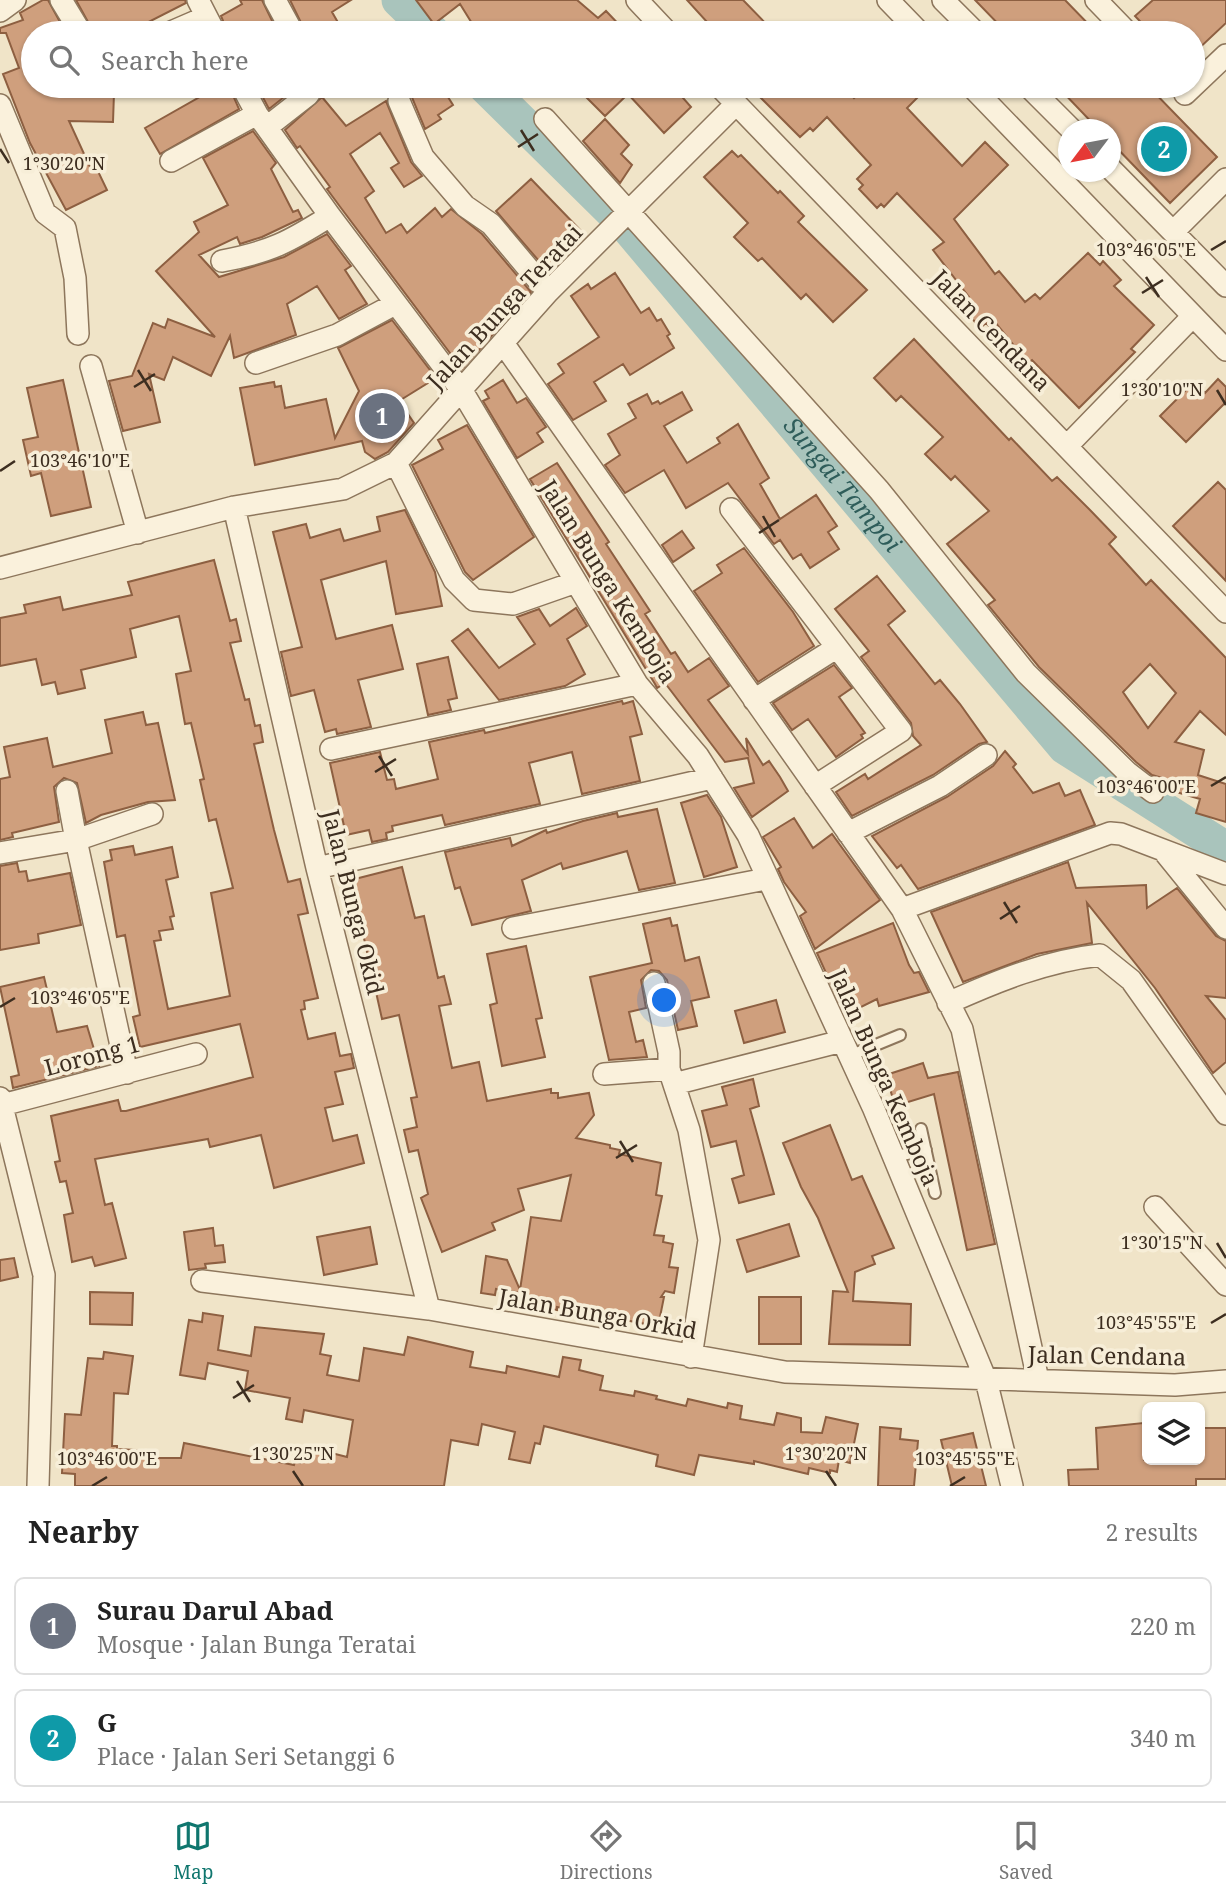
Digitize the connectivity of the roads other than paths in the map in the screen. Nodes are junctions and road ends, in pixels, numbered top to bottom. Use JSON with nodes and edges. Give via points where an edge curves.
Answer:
{"nodes":[{"id":1,"x":15,"y":0,"type":"edge"},
{"id":2,"x":61,"y":0,"type":"edge"},
{"id":3,"x":275,"y":0,"type":"edge"},
{"id":4,"x":637,"y":0,"type":"edge"},
{"id":5,"x":888,"y":0,"type":"edge"},
{"id":6,"x":943,"y":0,"type":"edge"},
{"id":7,"x":1103,"y":2,"type":"edge"},
{"id":8,"x":0,"y":11,"type":"edge"},
{"id":9,"x":74,"y":21,"type":"edge"},
{"id":10,"x":286,"y":21,"type":"edge"},
{"id":11,"x":657,"y":21,"type":"edge"},
{"id":12,"x":908,"y":21,"type":"edge"},
{"id":13,"x":964,"y":21,"type":"edge"},
{"id":14,"x":1118,"y":21,"type":"edge"},
{"id":15,"x":1225,"y":58,"type":"edge"},
{"id":16,"x":1205,"y":76,"type":"edge"},
{"id":17,"x":249,"y":98,"type":"edge"},
{"id":18,"x":302,"y":98,"type":"edge"},
{"id":19,"x":730,"y":98,"type":"edge"},
{"id":20,"x":983,"y":98,"type":"edge"},
{"id":21,"x":1040,"y":98,"type":"edge"},
{"id":22,"x":399,"y":101,"type":"dead end"},
{"id":23,"x":736,"y":104,"type":"junction"},
{"id":24,"x":0,"y":105,"type":"edge"},
{"id":25,"x":545,"y":119,"type":"dead end"},
{"id":26,"x":1061,"y":119,"type":"edge"},
{"id":27,"x":262,"y":120,"type":"junction"},
{"id":28,"x":171,"y":161,"type":"dead end"},
{"id":29,"x":1121,"y":178,"type":"edge"},
{"id":30,"x":1226,"y":179,"type":"edge"},
{"id":31,"x":630,"y":211,"type":"junction"},
{"id":32,"x":330,"y":216,"type":"junction"},
{"id":33,"x":1174,"y":231,"type":"junction"},
{"id":34,"x":222,"y":261,"type":"dead end"},
{"id":35,"x":1226,"y":286,"type":"edge"},
{"id":36,"x":548,"y":292,"type":"junction"},
{"id":37,"x":395,"y":304,"type":"junction"},
{"id":38,"x":1193,"y":316,"type":"junction"},
{"id":39,"x":78,"y":334,"type":"dead end"},
{"id":40,"x":503,"y":343,"type":"junction"},
{"id":41,"x":1226,"y":350,"type":"edge"},
{"id":42,"x":256,"y":363,"type":"dead end"},
{"id":43,"x":91,"y":366,"type":"dead end"},
{"id":44,"x":462,"y":391,"type":"junction"},
{"id":45,"x":1068,"y":445,"type":"junction"},
{"id":46,"x":396,"y":463,"type":"junction"},
{"id":47,"x":234,"y":507,"type":"junction"},
{"id":48,"x":731,"y":509,"type":"dead end"},
{"id":49,"x":138,"y":533,"type":"junction"},
{"id":50,"x":0,"y":568,"type":"edge"},
{"id":51,"x":576,"y":582,"type":"junction"},
{"id":52,"x":1226,"y":612,"type":"edge"},
{"id":53,"x":835,"y":648,"type":"junction"},
{"id":54,"x":636,"y":684,"type":"junction"},
{"id":55,"x":754,"y":700,"type":"junction"},
{"id":56,"x":331,"y":749,"type":"dead end"},
{"id":57,"x":986,"y":755,"type":"dead end"},
{"id":58,"x":712,"y":778,"type":"junction"},
{"id":59,"x":815,"y":786,"type":"junction"},
{"id":60,"x":67,"y":791,"type":"dead end"},
{"id":61,"x":1153,"y":792,"type":"dead end"},
{"id":62,"x":152,"y":814,"type":"dead end"},
{"id":63,"x":848,"y":833,"type":"junction"},
{"id":64,"x":76,"y":840,"type":"junction"},
{"id":65,"x":1165,"y":852,"type":"junction"},
{"id":66,"x":0,"y":853,"type":"edge"},
{"id":67,"x":317,"y":868,"type":"junction"},
{"id":68,"x":1226,"y":874,"type":"edge"},
{"id":69,"x":766,"y":879,"type":"junction"},
{"id":70,"x":902,"y":909,"type":"junction"},
{"id":71,"x":513,"y":928,"type":"dead end"},
{"id":72,"x":1226,"y":928,"type":"edge"},
{"id":73,"x":654,"y":983,"type":"dead end"},
{"id":74,"x":948,"y":1003,"type":"junction"},
{"id":75,"x":900,"y":1035,"type":"dead end"},
{"id":76,"x":846,"y":1049,"type":"junction"},
{"id":77,"x":196,"y":1054,"type":"dead end"},
{"id":78,"x":127,"y":1073,"type":"junction"},
{"id":79,"x":604,"y":1074,"type":"dead end"},
{"id":80,"x":671,"y":1077,"type":"junction"},
{"id":81,"x":1,"y":1102,"type":"edge"},
{"id":82,"x":1226,"y":1114,"type":"edge"},
{"id":83,"x":921,"y":1129,"type":"dead end"},
{"id":84,"x":926,"y":1150,"type":"junction"},
{"id":85,"x":892,"y":1157,"type":"junction"},
{"id":86,"x":935,"y":1193,"type":"dead end"},
{"id":87,"x":1155,"y":1208,"type":"dead end"},
{"id":88,"x":201,"y":1281,"type":"dead end"},
{"id":89,"x":1226,"y":1285,"type":"edge"},
{"id":90,"x":429,"y":1309,"type":"junction"},
{"id":91,"x":691,"y":1357,"type":"junction"},
{"id":92,"x":986,"y":1380,"type":"junction"},
{"id":93,"x":1038,"y":1380,"type":"junction"},
{"id":94,"x":1226,"y":1381,"type":"edge"},
{"id":95,"x":38,"y":1486,"type":"edge"},
{"id":96,"x":1012,"y":1486,"type":"edge"}],
"edges":[{"from":1,"to":8,"type":"street"},
{"from":2,"to":9,"type":"street"},
{"from":3,"to":10,"type":"street"},
{"from":4,"to":11,"type":"street"},
{"from":5,"to":12,"type":"street"},
{"from":6,"to":13,"type":"street"},
{"from":7,"to":14,"type":"street"},
{"from":15,"to":16,"type":"street"},
{"from":17,"to":27,"type":"street","name":"Jalan Bunga Kemboja"},
{"from":18,"to":27,"type":"street"},
{"from":19,"to":23,"type":"street","name":"Jalan Cendana"},
{"from":20,"to":38,"type":"street"},
{"from":21,"to":26,"type":"street"},
{"from":22,"to":36,"type":"street","via":[[424,157],[465,206],[491,224]]},
{"from":23,"to":31,"type":"street","name":"Jalan Bunga Teratai"},
{"from":23,"to":45,"type":"street","name":"Jalan Cendana"},
{"from":24,"to":39,"type":"street","via":[[45,214],[65,228],[75,278]]},
{"from":25,"to":31,"type":"street"},
{"from":27,"to":28,"type":"street"},
{"from":27,"to":32,"type":"street","name":"Jalan Bunga Kemboja"},
{"from":29,"to":33,"type":"street"},
{"from":30,"to":33,"type":"street"},
{"from":31,"to":36,"type":"street","name":"Jalan Bunga Teratai"},
{"from":31,"to":61,"type":"street","via":[[879,490],[1026,673]]},
{"from":32,"to":34,"type":"street","via":[[288,243]]},
{"from":32,"to":37,"type":"street","name":"Jalan Bunga Kemboja"},
{"from":33,"to":35,"type":"street"},
{"from":36,"to":40,"type":"street","name":"Jalan Bunga Teratai"},
{"from":37,"to":42,"type":"street","via":[[337,335]]},
{"from":37,"to":44,"type":"street","name":"Jalan Bunga Kemboja"},
{"from":38,"to":41,"type":"street"},
{"from":38,"to":45,"type":"street"},
{"from":40,"to":44,"type":"street","name":"Jalan Bunga Teratai"},
{"from":40,"to":55,"type":"street","name":"Jalan Bunga Kemboja"},
{"from":43,"to":49,"type":"street"},
{"from":44,"to":46,"type":"street","name":"Jalan Bunga Teratai"},
{"from":44,"to":51,"type":"street","name":"Jalan Bunga Kemboja"},
{"from":45,"to":52,"type":"street","name":"Jalan Cendana"},
{"from":46,"to":47,"type":"street","name":"Jalan Bunga Teratai","via":[[343,489]]},
{"from":46,"to":51,"type":"street","via":[[454,580],[474,600],[513,604]]},
{"from":47,"to":49,"type":"street","name":"Jalan Bunga Teratai"},
{"from":47,"to":67,"type":"street","name":"Jalan Bunga Okid"},
{"from":48,"to":53,"type":"street"},
{"from":49,"to":50,"type":"street","name":"Jalan Bunga Teratai"},
{"from":51,"to":54,"type":"street","name":"Jalan Bunga Kemboja"},
{"from":53,"to":55,"type":"street"},
{"from":53,"to":59,"type":"street","via":[[901,731]]},
{"from":54,"to":56,"type":"street"},
{"from":54,"to":58,"type":"street","name":"Jalan Bunga Kemboja"},
{"from":55,"to":59,"type":"street","name":"Jalan Bunga Kemboja"},
{"from":57,"to":63,"type":"street","via":[[940,786]]},
{"from":58,"to":67,"type":"street"},
{"from":58,"to":69,"type":"street","name":"Jalan Bunga Kemboja","via":[[748,835]]},
{"from":59,"to":63,"type":"street","name":"Jalan Bunga Kemboja"},
{"from":60,"to":64,"type":"street"},
{"from":62,"to":64,"type":"street"},
{"from":63,"to":70,"type":"street","name":"Jalan Bunga Kemboja"},
{"from":64,"to":66,"type":"street"},
{"from":64,"to":78,"type":"street"},
{"from":65,"to":68,"type":"street"},
{"from":65,"to":70,"type":"street","via":[[1121,834],[1098,835]]},
{"from":65,"to":72,"type":"street"},
{"from":67,"to":90,"type":"street","name":"Jalan Bunga Okid"},
{"from":69,"to":71,"type":"street"},
{"from":69,"to":76,"type":"street","name":"Jalan Bunga Kemboja"},
{"from":70,"to":74,"type":"street","name":"Jalan Bunga Kemboja"},
{"from":73,"to":80,"type":"street"},
{"from":74,"to":82,"type":"street","via":[[1036,968],[1070,958],[1100,956],[1130,980]]},
{"from":74,"to":93,"type":"street","name":"Jalan Bunga Kemboja","via":[[962,1029]]},
{"from":75,"to":76,"type":"lane"},
{"from":76,"to":80,"type":"street"},
{"from":76,"to":85,"type":"street","name":"Jalan Bunga Kemboja"},
{"from":77,"to":78,"type":"street","name":"Lorong 1"},
{"from":78,"to":81,"type":"street","name":"Lorong 1"},
{"from":79,"to":80,"type":"street"},
{"from":80,"to":91,"type":"street","via":[[689,1130],[709,1240]]},
{"from":81,"to":95,"type":"street","via":[[44,1275]]},
{"from":83,"to":84,"type":"lane"},
{"from":84,"to":85,"type":"lane"},
{"from":84,"to":86,"type":"lane"},
{"from":85,"to":92,"type":"street","name":"Jalan Bunga Kemboja"},
{"from":87,"to":89,"type":"street"},
{"from":88,"to":90,"type":"street","name":"Jalan Bunga Orkid"},
{"from":90,"to":91,"type":"street","name":"Jalan Bunga Orkid"},
{"from":91,"to":92,"type":"street","name":"Jalan Bunga Orkid","via":[[785,1372]]},
{"from":92,"to":93,"type":"street","name":"Jalan Cendana"},
{"from":92,"to":96,"type":"street","name":"Jalan Bunga Kemboja"},
{"from":93,"to":94,"type":"street","name":"Jalan Cendana","via":[[1175,1385]]}]}
